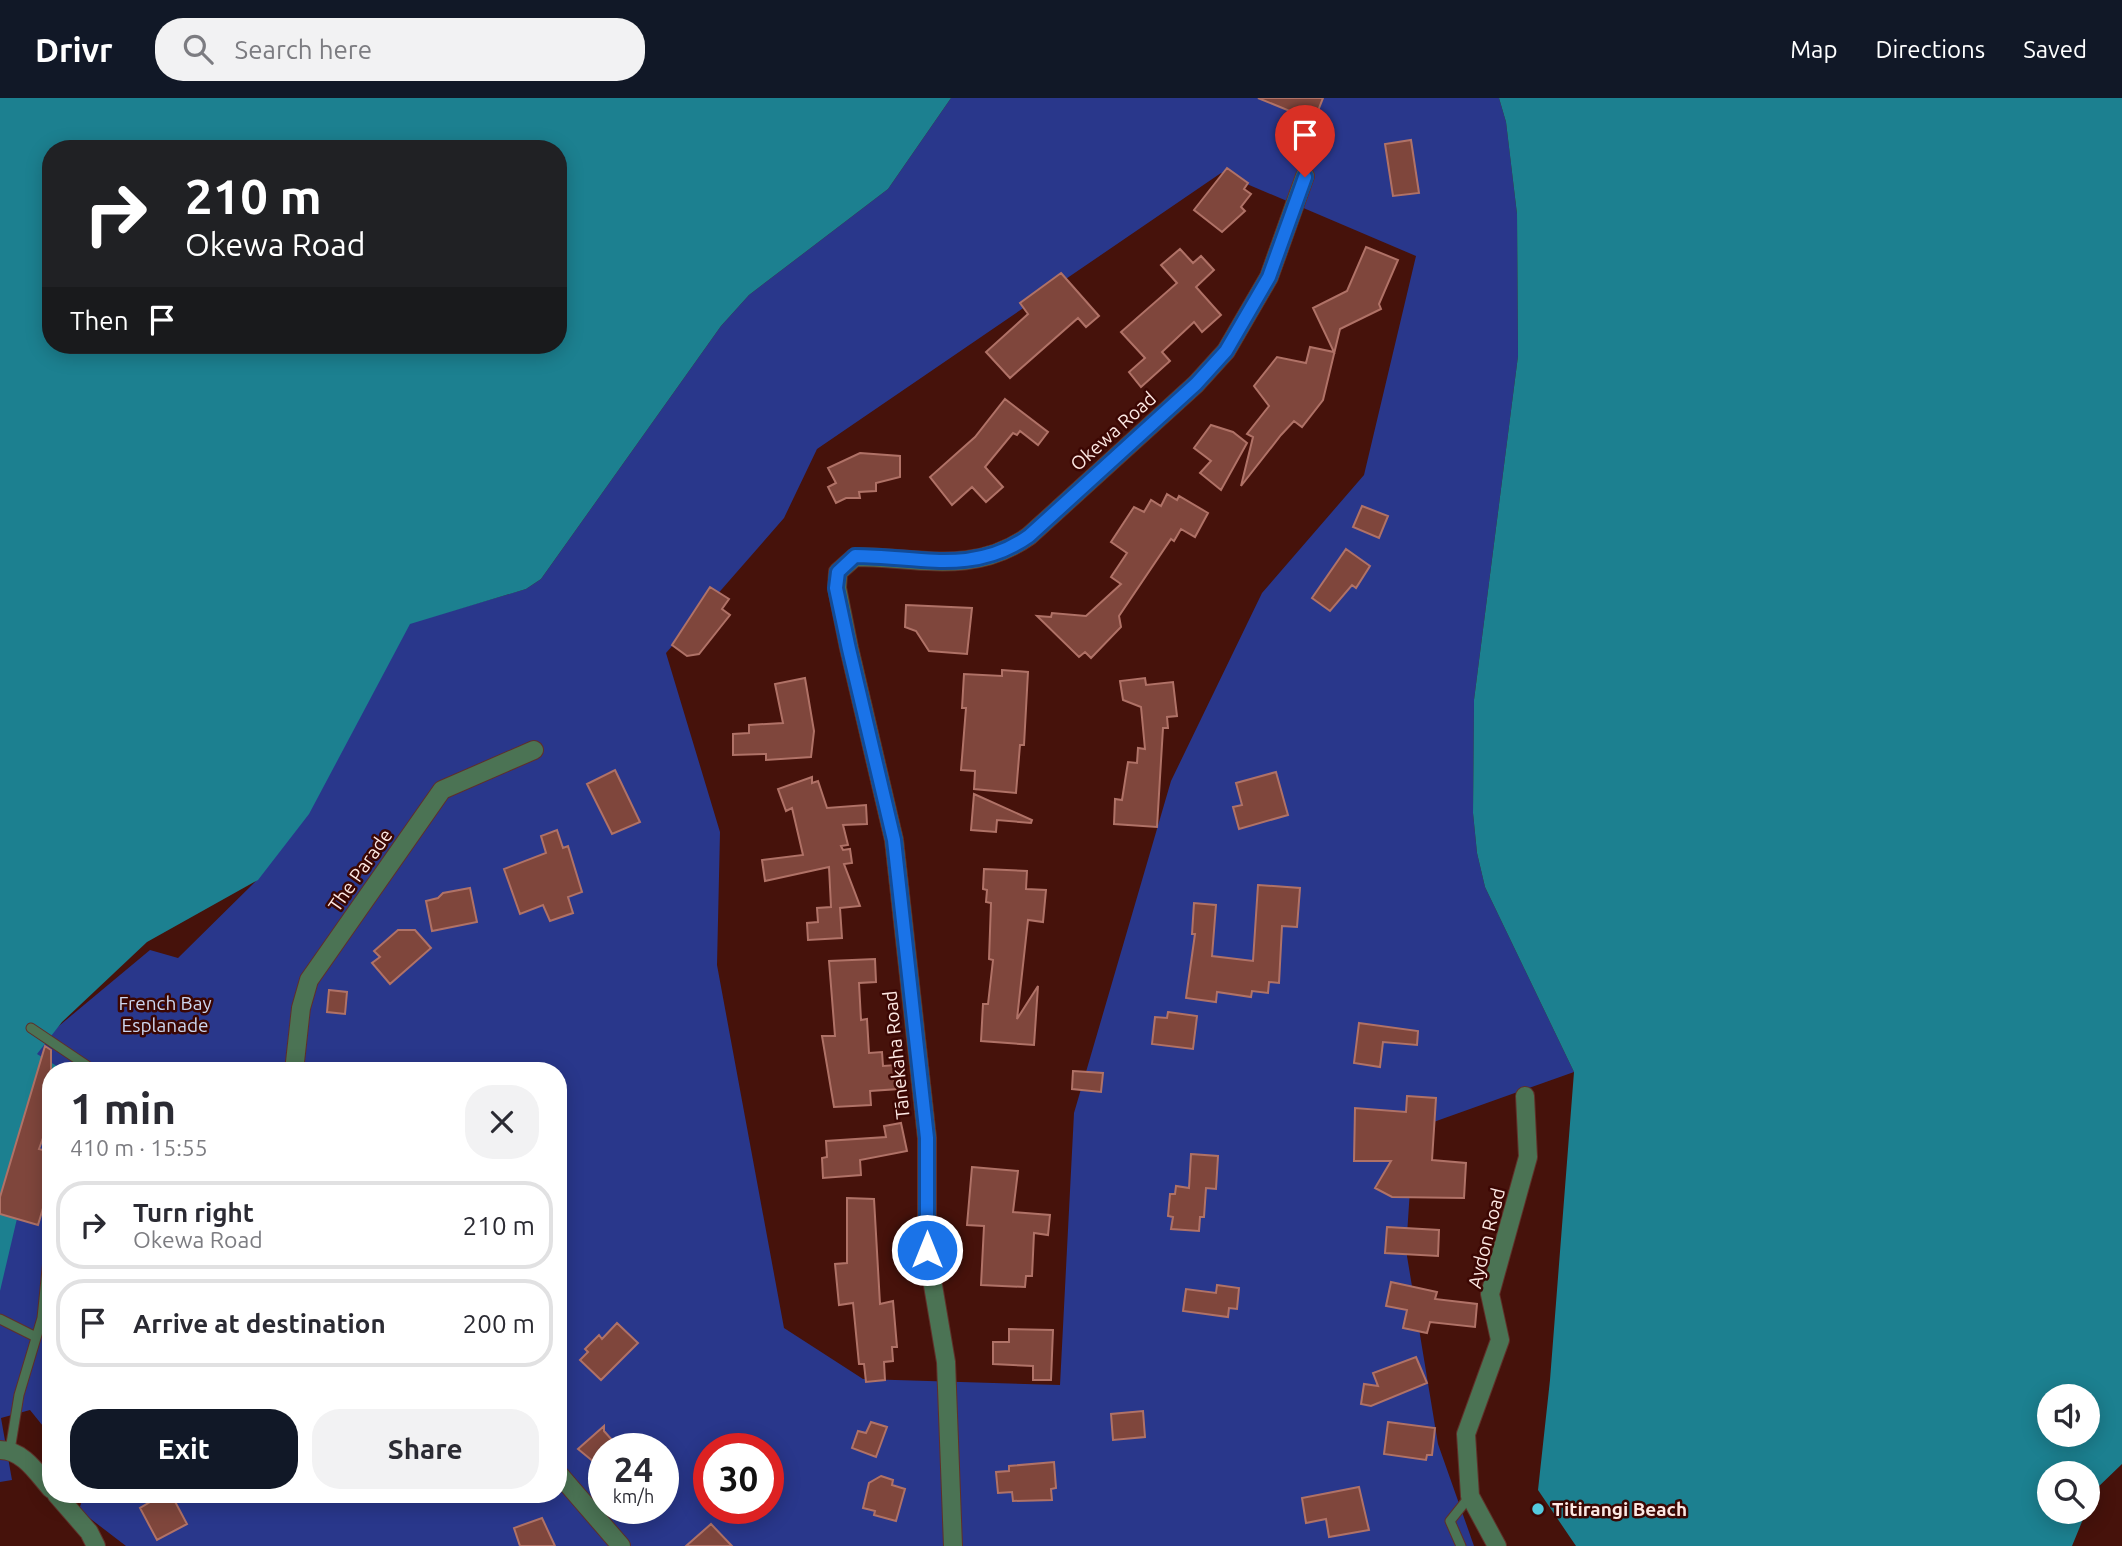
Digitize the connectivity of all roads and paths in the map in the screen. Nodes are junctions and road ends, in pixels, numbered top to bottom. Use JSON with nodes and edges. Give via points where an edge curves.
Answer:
{"nodes":[{"id":1,"x":1305,"y":177,"type":"dead end"},
{"id":2,"x":841,"y":566,"type":"joint"},
{"id":3,"x":534,"y":750,"type":"dead end"},
{"id":4,"x":32,"y":1028,"type":"dead end"},
{"id":5,"x":82,"y":1062,"type":"edge"},
{"id":6,"x":295,"y":1062,"type":"edge"},
{"id":7,"x":1525,"y":1096,"type":"dead end"},
{"id":8,"x":42,"y":1318,"type":"edge"},
{"id":9,"x":0,"y":1319,"type":"edge"},
{"id":10,"x":36,"y":1337,"type":"junction"},
{"id":11,"x":5,"y":1450,"type":"edge"},
{"id":12,"x":42,"y":1478,"type":"edge"},
{"id":13,"x":567,"y":1483,"type":"edge"},
{"id":14,"x":1470,"y":1496,"type":"junction"},
{"id":15,"x":64,"y":1503,"type":"edge"},
{"id":16,"x":96,"y":1546,"type":"edge"},
{"id":17,"x":621,"y":1546,"type":"edge"},
{"id":18,"x":953,"y":1546,"type":"edge"},
{"id":19,"x":1461,"y":1546,"type":"edge"},
{"id":20,"x":1496,"y":1546,"type":"edge"}],
"edges":[{"from":1,"to":2,"type":"street","name":"Okewa Road","via":[[1269,277],[1226,351],[1196,384],[1029,536],[996,554],[960,563],[855,556]]},
{"from":2,"to":18,"type":"street","name":"Tānekaha Road","via":[[836,588],[894,840],[927,1138],[927,1250],[946,1362]]},
{"from":3,"to":6,"type":"street","name":"The Parade","via":[[442,790],[309,980]]},
{"from":4,"to":5,"type":"lane"},
{"from":7,"to":14,"type":"street","name":"Aydon Road","via":[[1528,1157],[1490,1294],[1500,1340],[1466,1434]]},
{"from":8,"to":10,"type":"lane"},
{"from":9,"to":10,"type":"lane"},
{"from":10,"to":11,"type":"lane"},
{"from":11,"to":12,"type":"street","via":[[27,1461]]},
{"from":13,"to":17,"type":"street"},
{"from":14,"to":19,"type":"lane","via":[[1450,1521]]},
{"from":14,"to":20,"type":"street","name":"Aydon Road"},
{"from":15,"to":16,"type":"street"}]}
